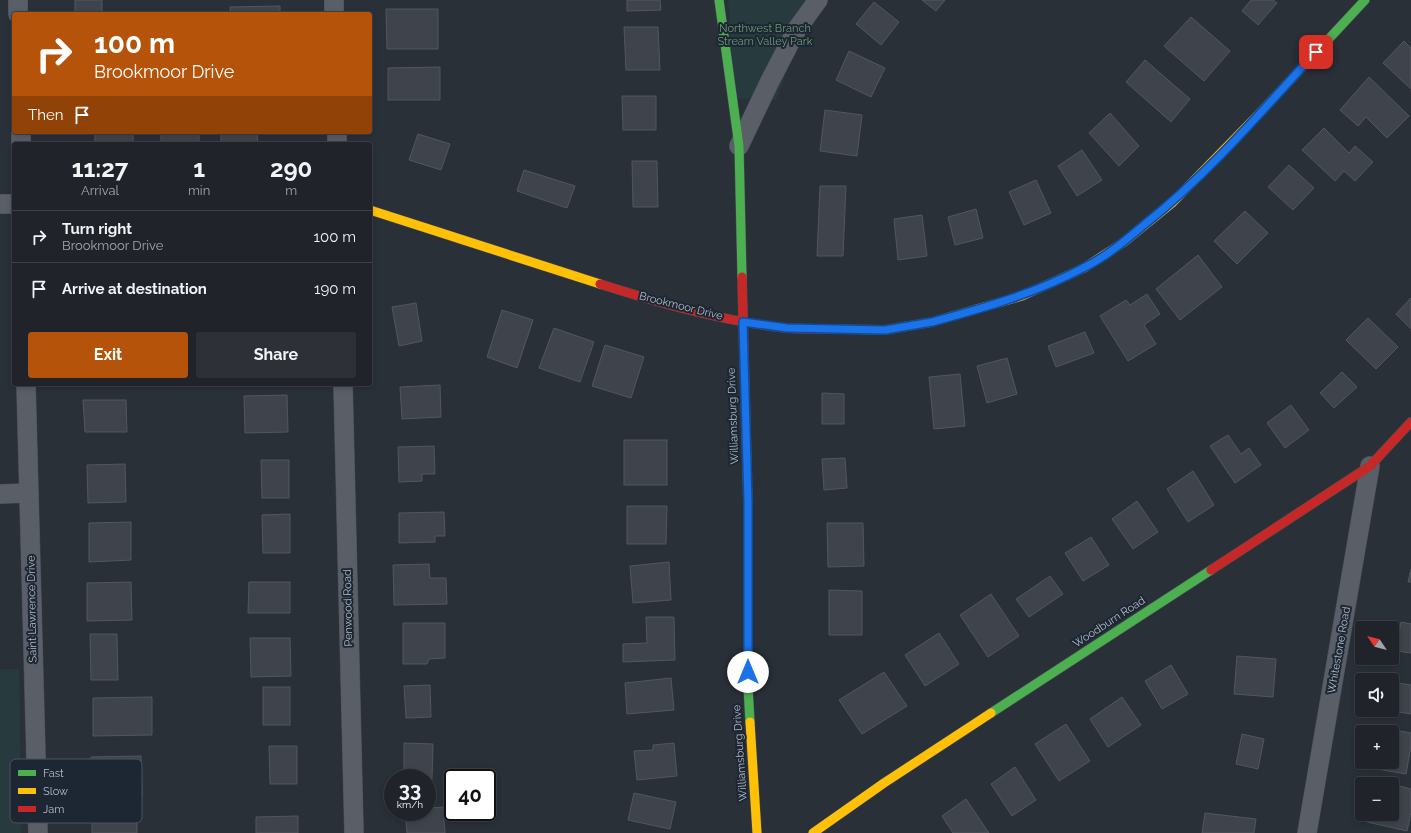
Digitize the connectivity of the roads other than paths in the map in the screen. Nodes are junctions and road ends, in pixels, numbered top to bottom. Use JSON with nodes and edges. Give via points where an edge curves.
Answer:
{"nodes":[{"id":1,"x":18,"y":0,"type":"edge"},
{"id":2,"x":334,"y":0,"type":"edge"},
{"id":3,"x":719,"y":0,"type":"edge"},
{"id":4,"x":818,"y":0,"type":"edge"},
{"id":5,"x":1365,"y":0,"type":"edge"},
{"id":6,"x":18,"y":12,"type":"edge"},
{"id":7,"x":334,"y":12,"type":"edge"},
{"id":8,"x":739,"y":146,"type":"junction"},
{"id":9,"x":0,"y":204,"type":"edge"},
{"id":10,"x":12,"y":204,"type":"edge"},
{"id":11,"x":372,"y":211,"type":"edge"},
{"id":12,"x":743,"y":322,"type":"junction"},
{"id":13,"x":26,"y":386,"type":"edge"},
{"id":14,"x":343,"y":386,"type":"edge"},
{"id":15,"x":1411,"y":422,"type":"edge"},
{"id":16,"x":1370,"y":466,"type":"junction"},
{"id":17,"x":29,"y":493,"type":"junction"},
{"id":18,"x":0,"y":494,"type":"edge"},
{"id":19,"x":36,"y":759,"type":"edge"},
{"id":20,"x":38,"y":823,"type":"edge"},
{"id":21,"x":38,"y":833,"type":"edge"},
{"id":22,"x":354,"y":833,"type":"edge"},
{"id":23,"x":757,"y":833,"type":"edge"},
{"id":24,"x":813,"y":833,"type":"edge"},
{"id":25,"x":1307,"y":833,"type":"edge"}],
"edges":[{"from":1,"to":6,"type":"street"},
{"from":2,"to":7,"type":"street"},
{"from":3,"to":8,"type":"street","name":"Williamsburg Drive"},
{"from":4,"to":8,"type":"street","via":[[797,29]]},
{"from":5,"to":12,"type":"street","name":"Brookmoor Drive","via":[[1172,203],[1124,242],[1084,268],[1022,296],[926,323],[885,330],[787,328]]},
{"from":8,"to":12,"type":"street","name":"Williamsburg Drive"},
{"from":9,"to":10,"type":"street"},
{"from":11,"to":12,"type":"street","name":"Brookmoor Drive","via":[[642,297]]},
{"from":12,"to":23,"type":"street","name":"Williamsburg Drive","via":[[748,502],[748,687]]},
{"from":13,"to":17,"type":"street","name":"Saint Lawrence Drive"},
{"from":14,"to":22,"type":"street","name":"Penwood Road"},
{"from":15,"to":16,"type":"street","name":"Woodburn Road"},
{"from":16,"to":24,"type":"street","name":"Woodburn Road","via":[[884,783]]},
{"from":16,"to":25,"type":"street","name":"Whitestone Road"},
{"from":17,"to":18,"type":"street"},
{"from":17,"to":19,"type":"street","name":"Saint Lawrence Drive"},
{"from":20,"to":21,"type":"street","name":"Saint Lawrence Drive"}]}
